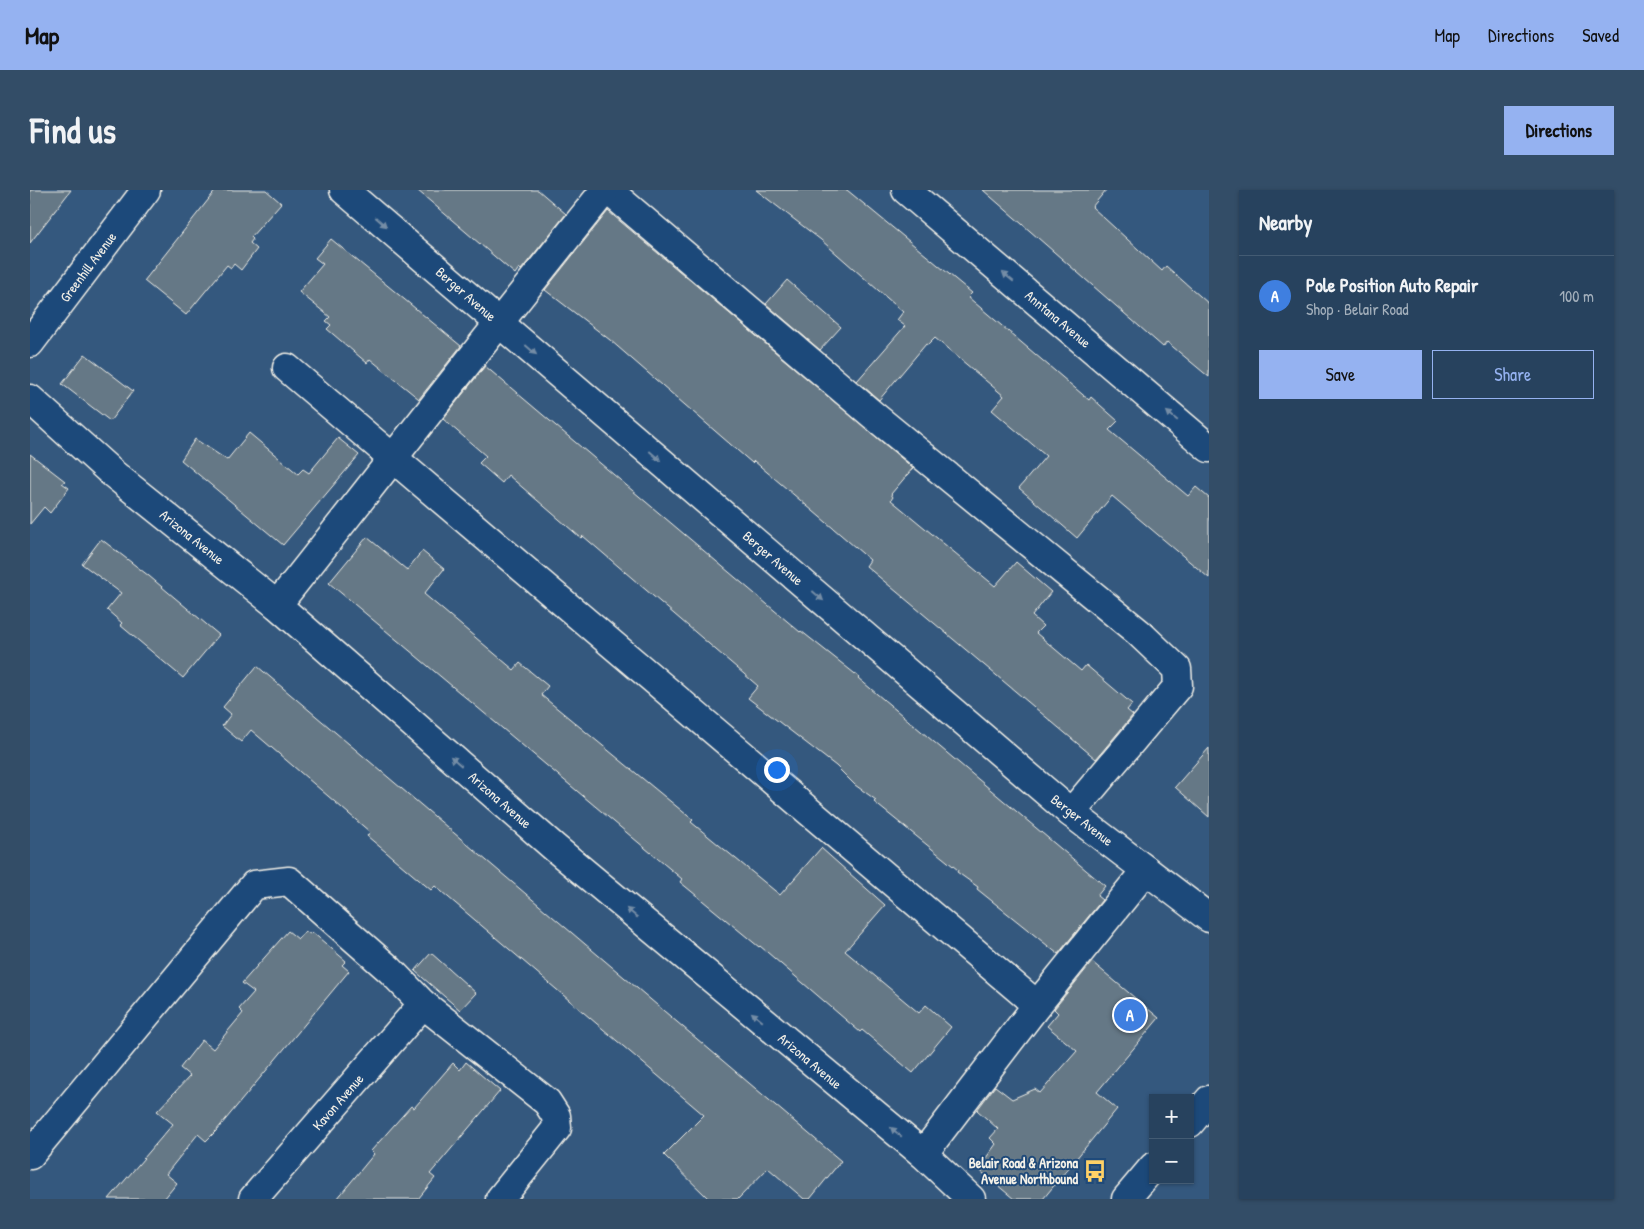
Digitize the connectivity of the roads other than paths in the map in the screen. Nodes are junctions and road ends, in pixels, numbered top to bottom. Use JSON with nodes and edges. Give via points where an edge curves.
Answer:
{"nodes":[{"id":1,"x":146,"y":190,"type":"edge"},
{"id":2,"x":344,"y":190,"type":"edge"},
{"id":3,"x":606,"y":190,"type":"edge"},
{"id":4,"x":906,"y":190,"type":"edge"},
{"id":5,"x":498,"y":322,"type":"junction"},
{"id":6,"x":30,"y":343,"type":"edge"},
{"id":7,"x":286,"y":368,"type":"dead end"},
{"id":8,"x":30,"y":399,"type":"edge"},
{"id":9,"x":1209,"y":448,"type":"edge"},
{"id":10,"x":394,"y":459,"type":"junction"},
{"id":11,"x":277,"y":605,"type":"junction"},
{"id":12,"x":1071,"y":813,"type":"junction"},
{"id":13,"x":1146,"y":870,"type":"junction"},
{"id":14,"x":1209,"y":918,"type":"edge"},
{"id":15,"x":424,"y":1004,"type":"junction"},
{"id":16,"x":1037,"y":1005,"type":"junction"},
{"id":17,"x":923,"y":1154,"type":"junction"},
{"id":18,"x":30,"y":1155,"type":"edge"},
{"id":19,"x":1149,"y":1173,"type":"edge"},
{"id":20,"x":253,"y":1199,"type":"edge"},
{"id":21,"x":500,"y":1199,"type":"edge"},
{"id":22,"x":971,"y":1199,"type":"edge"},
{"id":23,"x":1126,"y":1199,"type":"edge"}],
"edges":[{"from":1,"to":6,"type":"street","name":"Greenhill Avenue"},
{"from":2,"to":5,"type":"street","name":"Berger Avenue","one_way":true},
{"from":3,"to":5,"type":"street"},
{"from":3,"to":12,"type":"street","via":[[1138,632],[1177,669],[1178,686]]},
{"from":9,"to":4,"type":"street","name":"Anntana Avenue","one_way":true},
{"from":5,"to":10,"type":"street"},
{"from":5,"to":12,"type":"street","name":"Berger Avenue","one_way":true},
{"from":7,"to":10,"type":"street"},
{"from":8,"to":11,"type":"street","name":"Arizona Avenue","via":[[111,472]]},
{"from":10,"to":11,"type":"street"},
{"from":10,"to":16,"type":"street"},
{"from":17,"to":11,"type":"street","name":"Arizona Avenue","one_way":true,"via":[[555,848]]},
{"from":12,"to":13,"type":"street","name":"Berger Avenue"},
{"from":13,"to":14,"type":"street","name":"Berger Avenue"},
{"from":13,"to":16,"type":"street"},
{"from":15,"to":18,"type":"street","via":[[289,882],[254,885]]},
{"from":15,"to":20,"type":"street","name":"Kavon Avenue"},
{"from":15,"to":21,"type":"street","via":[[547,1102],[556,1116],[557,1128]]},
{"from":16,"to":17,"type":"street"},
{"from":17,"to":22,"type":"street","name":"Arizona Avenue"},
{"from":19,"to":23,"type":"street"}]}
